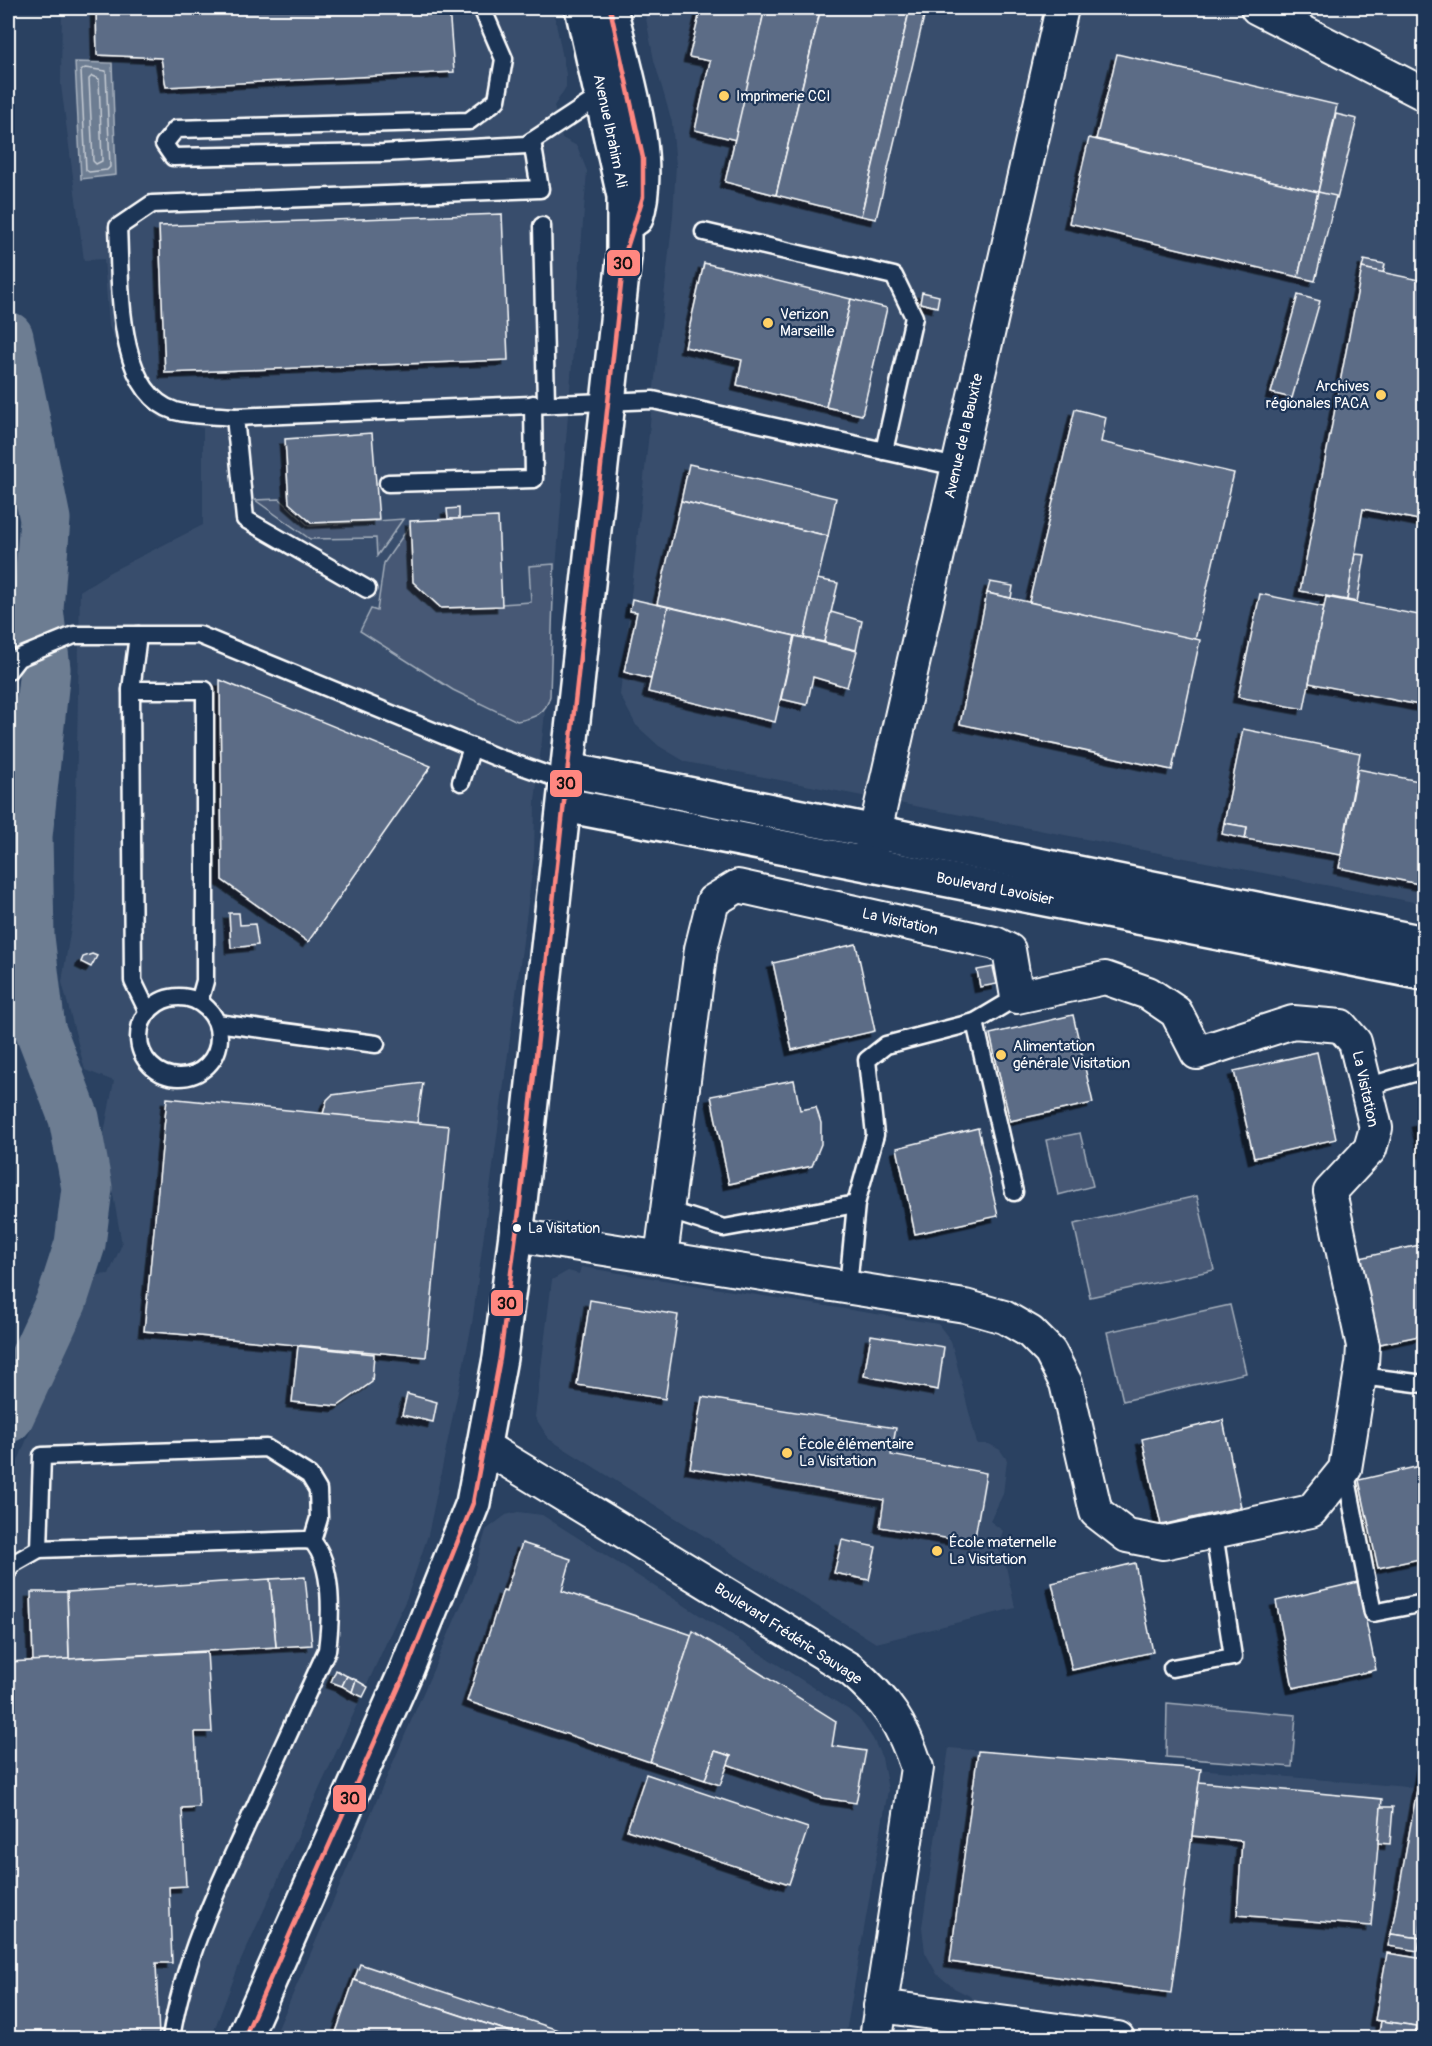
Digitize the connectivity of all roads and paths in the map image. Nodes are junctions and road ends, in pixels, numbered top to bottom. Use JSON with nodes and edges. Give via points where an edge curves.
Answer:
{"nodes":[{"id":1,"x":482,"y":8,"type":"edge"},
{"id":2,"x":582,"y":8,"type":"edge"},
{"id":3,"x":610,"y":8,"type":"edge"},
{"id":4,"x":1062,"y":8,"type":"edge"},
{"id":5,"x":1257,"y":8,"type":"edge"},
{"id":6,"x":614,"y":85,"type":"junction"},
{"id":7,"x":1425,"y":94,"type":"edge"},
{"id":8,"x":532,"y":141,"type":"junction"},
{"id":9,"x":542,"y":226,"type":"dead end"},
{"id":10,"x":704,"y":232,"type":"dead end"},
{"id":11,"x":608,"y":400,"type":"junction"},
{"id":12,"x":539,"y":403,"type":"junction"},
{"id":13,"x":235,"y":417,"type":"junction"},
{"id":14,"x":884,"y":451,"type":"junction"},
{"id":15,"x":957,"y":467,"type":"junction"},
{"id":16,"x":388,"y":483,"type":"dead end"},
{"id":17,"x":367,"y":589,"type":"dead end"},
{"id":18,"x":138,"y":635,"type":"junction"},
{"id":19,"x":13,"y":665,"type":"edge"},
{"id":20,"x":131,"y":690,"type":"junction"},
{"id":21,"x":472,"y":747,"type":"junction"},
{"id":22,"x":461,"y":782,"type":"dead end"},
{"id":23,"x":567,"y":786,"type":"junction"},
{"id":24,"x":871,"y":848,"type":"junction"},
{"id":25,"x":1425,"y":944,"type":"edge"},
{"id":26,"x":1425,"y":973,"type":"edge"},
{"id":27,"x":1017,"y":997,"type":"junction"},
{"id":28,"x":199,"y":1002,"type":"junction"},
{"id":29,"x":148,"y":1012,"type":"junction"},
{"id":30,"x":975,"y":1022,"type":"junction"},
{"id":31,"x":217,"y":1023,"type":"junction"},
{"id":32,"x":376,"y":1044,"type":"dead end"},
{"id":33,"x":1425,"y":1071,"type":"edge"},
{"id":34,"x":1366,"y":1087,"type":"junction"},
{"id":35,"x":1014,"y":1192,"type":"dead end"},
{"id":36,"x":856,"y":1204,"type":"junction"},
{"id":37,"x":667,"y":1210,"type":"junction"},
{"id":38,"x":516,"y":1235,"type":"junction"},
{"id":39,"x":661,"y":1257,"type":"junction"},
{"id":40,"x":848,"y":1287,"type":"junction"},
{"id":41,"x":1362,"y":1376,"type":"junction"},
{"id":42,"x":1425,"y":1384,"type":"edge"},
{"id":43,"x":483,"y":1446,"type":"junction"},
{"id":44,"x":1345,"y":1469,"type":"junction"},
{"id":45,"x":1214,"y":1533,"type":"junction"},
{"id":46,"x":312,"y":1541,"type":"junction"},
{"id":47,"x":39,"y":1549,"type":"junction"},
{"id":48,"x":8,"y":1571,"type":"edge"},
{"id":49,"x":1425,"y":1603,"type":"edge"},
{"id":50,"x":1172,"y":1668,"type":"dead end"},
{"id":51,"x":880,"y":2006,"type":"junction"},
{"id":52,"x":171,"y":2038,"type":"edge"},
{"id":53,"x":244,"y":2038,"type":"edge"},
{"id":54,"x":876,"y":2038,"type":"edge"},
{"id":55,"x":1118,"y":2038,"type":"edge"}],
"edges":[{"from":1,"to":8,"type":"lane","via":[[504,59],[497,100],[469,121],[176,129],[164,144],[173,157],[382,153],[526,145]]},
{"from":2,"to":6,"type":"street","name":"Avenue Ibrahim Ali"},
{"from":3,"to":6,"type":"street","name":"Avenue Ibrahim Ali"},
{"from":4,"to":15,"type":"street","name":"Avenue de la Bauxite"},
{"from":5,"to":7,"type":"street"},
{"from":6,"to":8,"type":"lane"},
{"from":6,"to":11,"type":"street","name":"Avenue Ibrahim Ali","via":[[624,196],[624,257]]},
{"from":8,"to":13,"type":"lane","via":[[540,189],[152,204],[118,227],[124,329],[134,368],[152,398],[175,411]]},
{"from":9,"to":12,"type":"lane"},
{"from":10,"to":14,"type":"lane","via":[[894,276],[914,317]]},
{"from":11,"to":12,"type":"lane"},
{"from":11,"to":14,"type":"lane","via":[[653,400]]},
{"from":11,"to":23,"type":"street","name":"Avenue Ibrahim Ali"},
{"from":12,"to":13,"type":"lane"},
{"from":12,"to":16,"type":"lane","via":[[534,479]]},
{"from":13,"to":17,"type":"lane","via":[[245,519]]},
{"from":14,"to":15,"type":"lane"},
{"from":15,"to":24,"type":"street","name":"Avenue de la Bauxite"},
{"from":18,"to":19,"type":"lane","via":[[74,635]]},
{"from":18,"to":20,"type":"lane"},
{"from":18,"to":21,"type":"lane","via":[[199,635]]},
{"from":20,"to":28,"type":"lane","via":[[205,690],[205,981]]},
{"from":20,"to":29,"type":"lane","via":[[133,981]]},
{"from":21,"to":22,"type":"lane"},
{"from":21,"to":23,"type":"lane"},
{"from":23,"to":24,"type":"street","name":"Boulevard Lavoisier"},
{"from":23,"to":38,"type":"street","name":"Avenue Ibrahim Ali"},
{"from":24,"to":25,"type":"street","name":"Boulevard Lavoisier"},
{"from":24,"to":26,"type":"street","name":"Boulevard Lavoisier"},
{"from":27,"to":30,"type":"lane"},
{"from":27,"to":34,"type":"street","name":"La Visitation","via":[[1105,978],[1149,993],[1176,1012],[1197,1053],[1293,1022],[1341,1026],[1355,1042]]},
{"from":27,"to":37,"type":"street","name":"La Visitation","via":[[1009,950],[995,943],[738,886],[713,901],[701,949]]},
{"from":28,"to":29,"type":"lane","via":[[166,999]]},
{"from":28,"to":31,"type":"lane"},
{"from":29,"to":31,"type":"lane","via":[[139,1038],[142,1052],[160,1072],[174,1077],[188,1077],[211,1062],[218,1050]]},
{"from":30,"to":35,"type":"lane"},
{"from":30,"to":36,"type":"lane","via":[[886,1045],[867,1060],[875,1135]]},
{"from":31,"to":32,"type":"lane"},
{"from":33,"to":34,"type":"lane"},
{"from":34,"to":41,"type":"street","name":"La Visitation","via":[[1376,1128],[1370,1149],[1330,1192],[1363,1346]]},
{"from":36,"to":37,"type":"lane","via":[[724,1228]]},
{"from":36,"to":40,"type":"lane"},
{"from":37,"to":39,"type":"street","name":"La Visitation"},
{"from":38,"to":39,"type":"street","name":"La Visitation"},
{"from":38,"to":43,"type":"street","name":"Avenue Ibrahim Ali","via":[[500,1358]]},
{"from":39,"to":40,"type":"street","name":"La Visitation"},
{"from":40,"to":45,"type":"street","name":"La Visitation","via":[[965,1306],[1004,1317],[1030,1332],[1050,1352],[1066,1383],[1096,1512],[1127,1536],[1163,1543]]},
{"from":41,"to":42,"type":"lane"},
{"from":41,"to":44,"type":"street","name":"La Visitation"},
{"from":43,"to":51,"type":"street","name":"Boulevard Frédéric Sauvage","via":[[851,1670],[892,1711],[905,1734],[916,1768]]},
{"from":43,"to":53,"type":"street","name":"Avenue Ibrahim Ali","via":[[473,1503],[410,1660]]},
{"from":44,"to":45,"type":"street","name":"La Visitation","via":[[1311,1511]]},
{"from":44,"to":49,"type":"lane","via":[[1373,1613]]},
{"from":45,"to":50,"type":"lane","via":[[1233,1657]]},
{"from":46,"to":47,"type":"lane"},
{"from":46,"to":47,"type":"lane","via":[[319,1518],[318,1490],[309,1475],[266,1448],[42,1456]]},
{"from":46,"to":52,"type":"lane","via":[[321,1551],[332,1614],[327,1650],[216,1892],[189,1960]]},
{"from":47,"to":48,"type":"lane","via":[[11,1565]]},
{"from":51,"to":54,"type":"street","name":"Boulevard Frédéric Sauvage"},
{"from":51,"to":55,"type":"street"}]}
